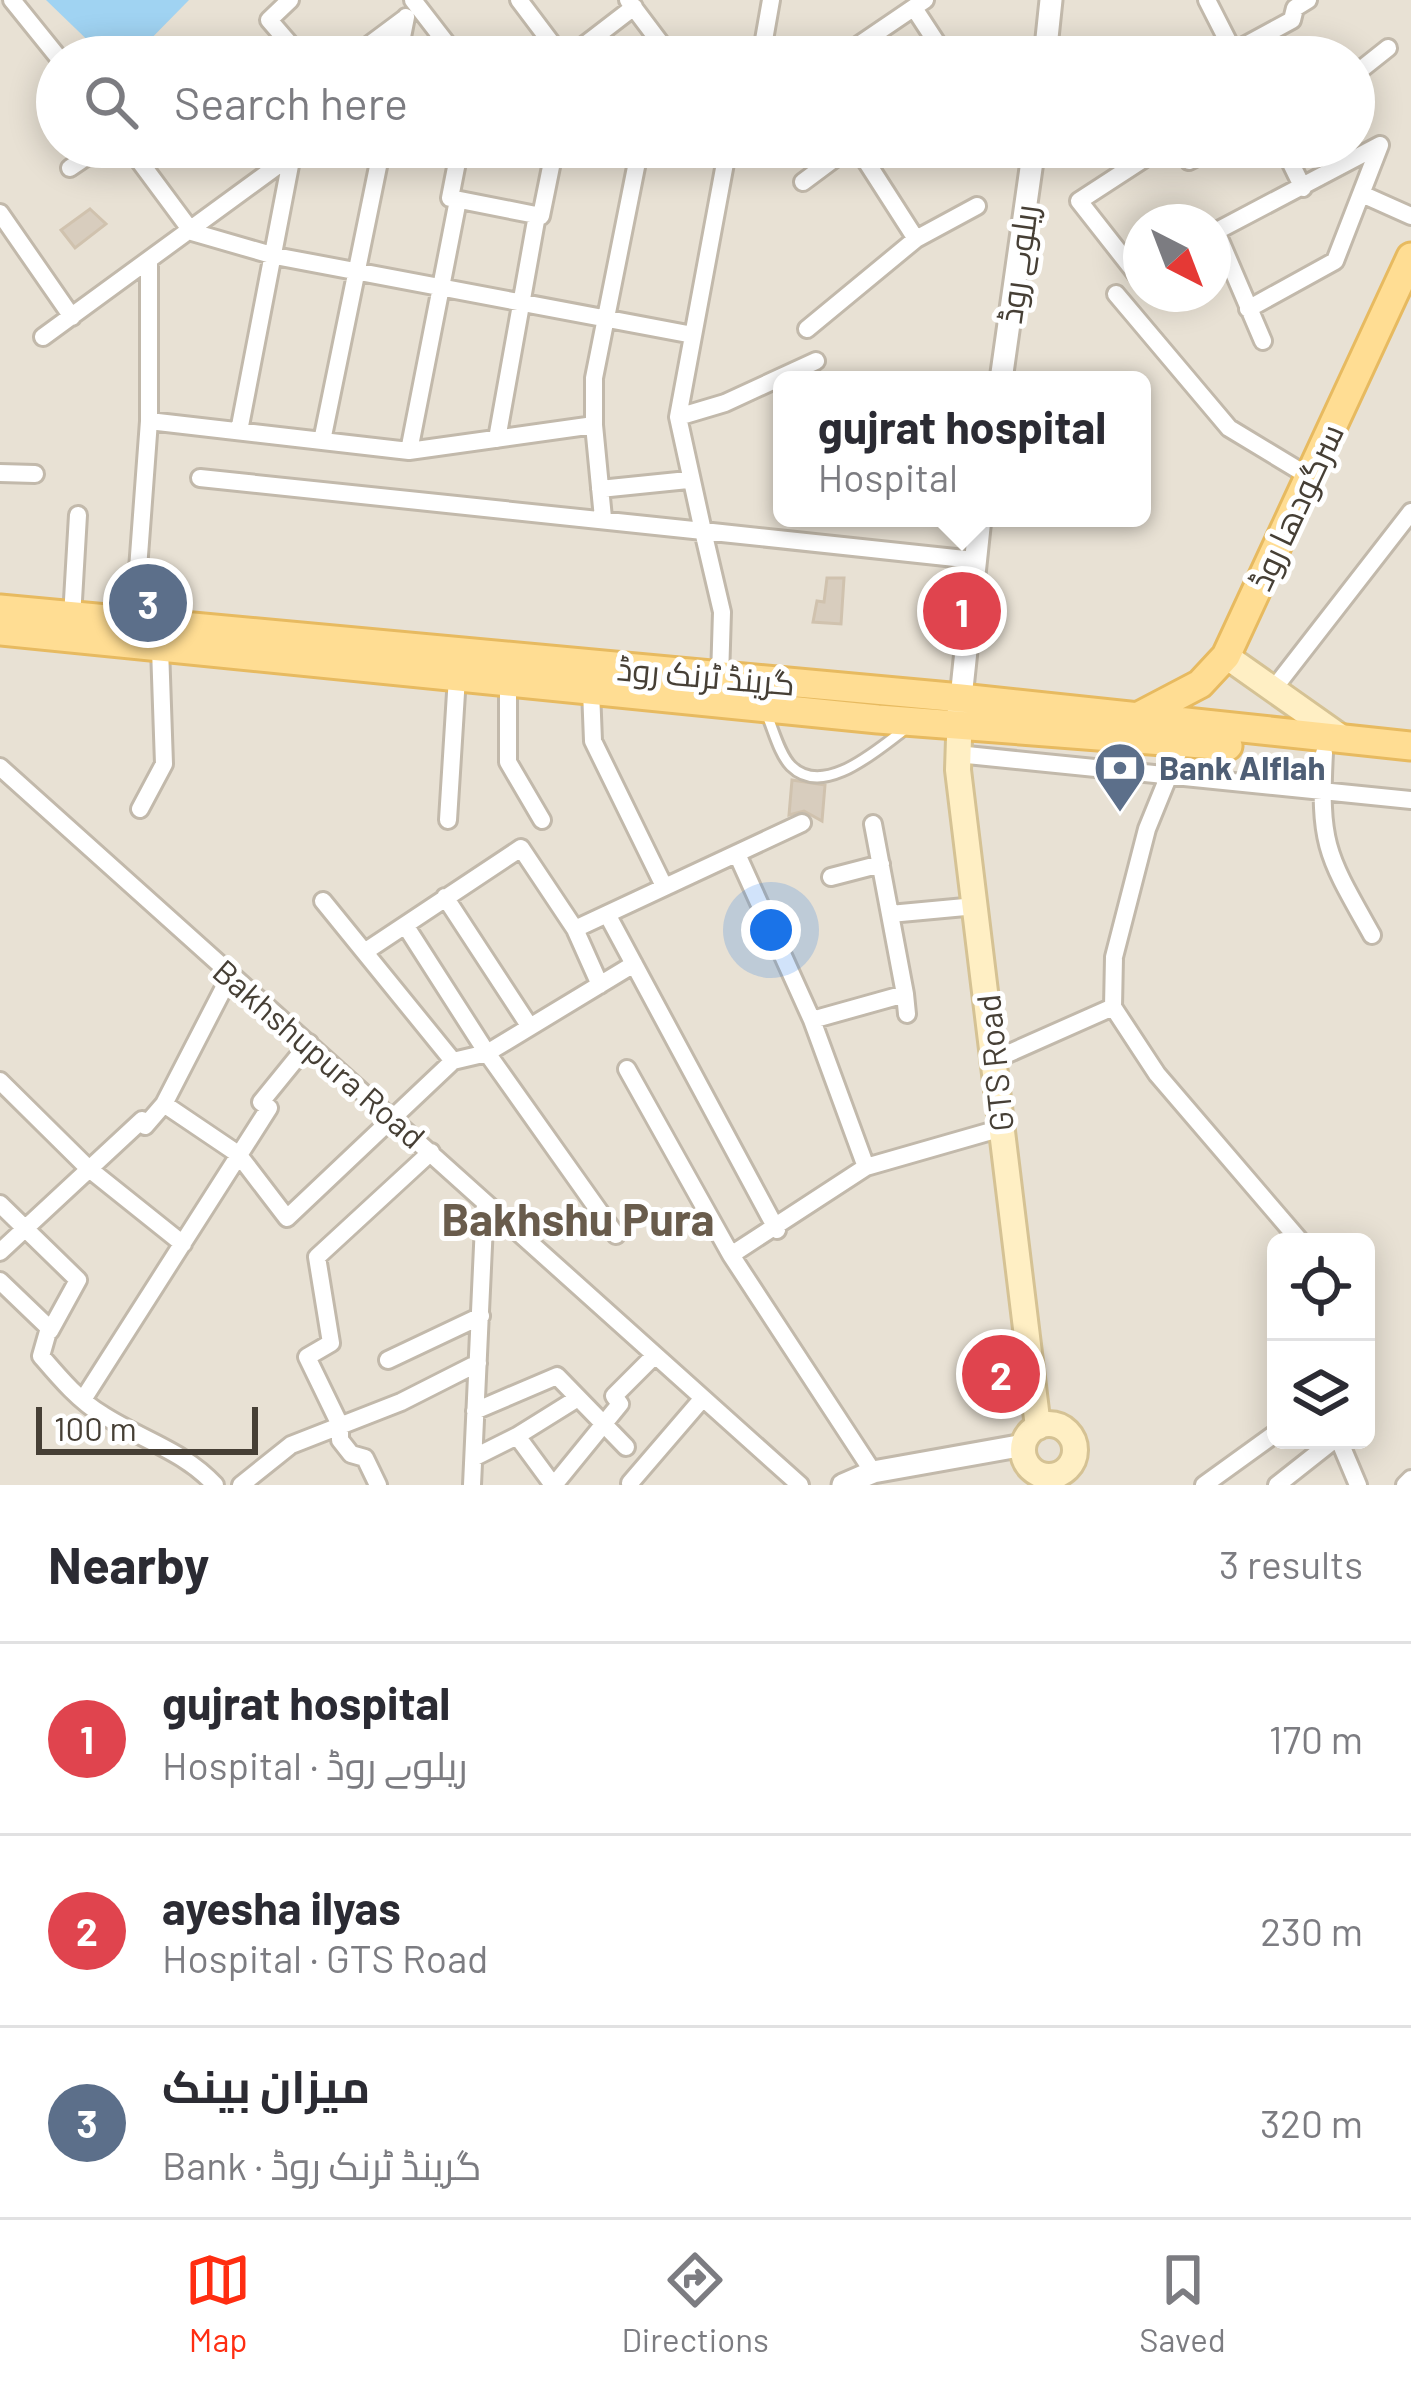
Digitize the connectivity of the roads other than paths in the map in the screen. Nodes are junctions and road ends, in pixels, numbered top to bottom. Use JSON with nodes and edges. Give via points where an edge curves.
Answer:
{"nodes":[{"id":1,"x":13,"y":0,"type":"edge"},
{"id":2,"x":290,"y":0,"type":"edge"},
{"id":3,"x":519,"y":0,"type":"edge"},
{"id":4,"x":771,"y":0,"type":"edge"},
{"id":5,"x":1051,"y":0,"type":"edge"},
{"id":6,"x":1207,"y":0,"type":"edge"},
{"id":7,"x":1308,"y":0,"type":"edge"},
{"id":8,"x":631,"y":4,"type":"edge"},
{"id":9,"x":920,"y":4,"type":"edge"},
{"id":10,"x":412,"y":8,"type":"edge"},
{"id":11,"x":41,"y":36,"type":"edge"},
{"id":12,"x":283,"y":36,"type":"edge"},
{"id":13,"x":378,"y":36,"type":"edge"},
{"id":14,"x":438,"y":36,"type":"edge"},
{"id":15,"x":548,"y":36,"type":"edge"},
{"id":16,"x":591,"y":36,"type":"edge"},
{"id":17,"x":655,"y":36,"type":"edge"},
{"id":18,"x":765,"y":36,"type":"edge"},
{"id":19,"x":872,"y":36,"type":"edge"},
{"id":20,"x":936,"y":36,"type":"edge"},
{"id":21,"x":1047,"y":36,"type":"edge"},
{"id":22,"x":1225,"y":36,"type":"edge"},
{"id":23,"x":1262,"y":36,"type":"edge"},
{"id":24,"x":1388,"y":47,"type":"dead end"},
{"id":25,"x":1375,"y":58,"type":"edge"},
{"id":26,"x":145,"y":168,"type":"edge"},
{"id":27,"x":275,"y":168,"type":"edge"},
{"id":28,"x":293,"y":168,"type":"edge"},
{"id":29,"x":378,"y":168,"type":"edge"},
{"id":30,"x":456,"y":168,"type":"edge"},
{"id":31,"x":552,"y":168,"type":"edge"},
{"id":32,"x":636,"y":168,"type":"edge"},
{"id":33,"x":724,"y":168,"type":"edge"},
{"id":34,"x":823,"y":168,"type":"edge"},
{"id":35,"x":868,"y":168,"type":"edge"},
{"id":36,"x":1031,"y":168,"type":"edge"},
{"id":37,"x":1117,"y":168,"type":"edge"},
{"id":38,"x":1294,"y":168,"type":"edge"},
{"id":39,"x":1340,"y":168,"type":"edge"},
{"id":40,"x":1373,"y":168,"type":"edge"},
{"id":41,"x":802,"y":182,"type":"dead end"},
{"id":42,"x":1304,"y":188,"type":"junction"},
{"id":43,"x":1364,"y":195,"type":"junction"},
{"id":44,"x":458,"y":200,"type":"junction"},
{"id":45,"x":977,"y":206,"type":"dead end"},
{"id":46,"x":0,"y":213,"type":"edge"},
{"id":47,"x":537,"y":215,"type":"junction"},
{"id":48,"x":1411,"y":215,"type":"edge"},
{"id":49,"x":1231,"y":224,"type":"edge"},
{"id":50,"x":192,"y":232,"type":"junction"},
{"id":51,"x":916,"y":239,"type":"junction"},
{"id":52,"x":275,"y":256,"type":"junction"},
{"id":53,"x":1411,"y":257,"type":"edge"},
{"id":54,"x":1123,"y":259,"type":"edge"},
{"id":55,"x":149,"y":262,"type":"junction"},
{"id":56,"x":1231,"y":270,"type":"edge"},
{"id":57,"x":360,"y":272,"type":"junction"},
{"id":58,"x":441,"y":287,"type":"junction"},
{"id":59,"x":1116,"y":294,"type":"dead end"},
{"id":60,"x":521,"y":302,"type":"junction"},
{"id":61,"x":1248,"y":309,"type":"junction"},
{"id":62,"x":72,"y":317,"type":"junction"},
{"id":63,"x":606,"y":319,"type":"junction"},
{"id":64,"x":807,"y":329,"type":"dead end"},
{"id":65,"x":693,"y":335,"type":"junction"},
{"id":66,"x":43,"y":338,"type":"dead end"},
{"id":67,"x":1263,"y":341,"type":"dead end"},
{"id":68,"x":816,"y":362,"type":"dead end"},
{"id":69,"x":798,"y":371,"type":"edge"},
{"id":70,"x":1001,"y":371,"type":"edge"},
{"id":71,"x":773,"y":383,"type":"edge"},
{"id":72,"x":678,"y":417,"type":"junction"},
{"id":73,"x":149,"y":421,"type":"junction"},
{"id":74,"x":594,"y":425,"type":"junction"},
{"id":75,"x":239,"y":431,"type":"junction"},
{"id":76,"x":496,"y":439,"type":"junction"},
{"id":77,"x":322,"y":440,"type":"junction"},
{"id":78,"x":409,"y":451,"type":"junction"},
{"id":79,"x":0,"y":473,"type":"edge"},
{"id":80,"x":35,"y":474,"type":"dead end"},
{"id":81,"x":200,"y":478,"type":"dead end"},
{"id":82,"x":1310,"y":478,"type":"junction"},
{"id":83,"x":688,"y":480,"type":"junction"},
{"id":84,"x":600,"y":489,"type":"junction"},
{"id":85,"x":1411,"y":512,"type":"edge"},
{"id":86,"x":78,"y":514,"type":"dead end"},
{"id":87,"x":603,"y":518,"type":"junction"},
{"id":88,"x":979,"y":527,"type":"edge"},
{"id":89,"x":703,"y":531,"type":"junction"},
{"id":90,"x":974,"y":560,"type":"junction"},
{"id":91,"x":0,"y":609,"type":"edge"},
{"id":92,"x":71,"y":617,"type":"junction"},
{"id":93,"x":134,"y":623,"type":"junction"},
{"id":94,"x":0,"y":631,"type":"edge"},
{"id":95,"x":160,"y":648,"type":"junction"},
{"id":96,"x":328,"y":653,"type":"junction"},
{"id":97,"x":1226,"y":656,"type":"junction"},
{"id":98,"x":457,"y":677,"type":"junction"},
{"id":99,"x":720,"y":678,"type":"junction"},
{"id":100,"x":508,"y":682,"type":"junction"},
{"id":101,"x":1275,"y":687,"type":"junction"},
{"id":102,"x":591,"y":690,"type":"junction"},
{"id":103,"x":764,"y":708,"type":"junction"},
{"id":104,"x":1137,"y":717,"type":"junction"},
{"id":105,"x":914,"y":722,"type":"junction"},
{"id":106,"x":958,"y":726,"type":"junction"},
{"id":107,"x":1182,"y":743,"type":"junction"},
{"id":108,"x":1411,"y":746,"type":"edge"},
{"id":109,"x":1335,"y":747,"type":"junction"},
{"id":110,"x":1411,"y":765,"type":"edge"},
{"id":111,"x":0,"y":767,"type":"edge"},
{"id":112,"x":1169,"y":774,"type":"junction"},
{"id":113,"x":1322,"y":790,"type":"junction"},
{"id":114,"x":1411,"y":800,"type":"edge"},
{"id":115,"x":140,"y":809,"type":"dead end"},
{"id":116,"x":448,"y":820,"type":"dead end"},
{"id":117,"x":542,"y":820,"type":"dead end"},
{"id":118,"x":802,"y":823,"type":"dead end"},
{"id":119,"x":873,"y":824,"type":"dead end"},
{"id":120,"x":737,"y":854,"type":"junction"},
{"id":121,"x":881,"y":864,"type":"junction"},
{"id":122,"x":831,"y":877,"type":"dead end"},
{"id":123,"x":663,"y":884,"type":"junction"},
{"id":124,"x":445,"y":897,"type":"junction"},
{"id":125,"x":323,"y":901,"type":"dead end"},
{"id":126,"x":976,"y":906,"type":"junction"},
{"id":127,"x":607,"y":914,"type":"junction"},
{"id":128,"x":890,"y":914,"type":"junction"},
{"id":129,"x":405,"y":925,"type":"junction"},
{"id":130,"x":575,"y":929,"type":"junction"},
{"id":131,"x":1372,"y":935,"type":"dead end"},
{"id":132,"x":366,"y":951,"type":"junction"},
{"id":133,"x":634,"y":964,"type":"junction"},
{"id":134,"x":230,"y":976,"type":"junction"},
{"id":135,"x":600,"y":985,"type":"junction"},
{"id":136,"x":905,"y":994,"type":"junction"},
{"id":137,"x":1113,"y":1007,"type":"junction"},
{"id":138,"x":907,"y":1014,"type":"dead end"},
{"id":139,"x":812,"y":1020,"type":"junction"},
{"id":140,"x":530,"y":1027,"type":"junction"},
{"id":141,"x":308,"y":1043,"type":"junction"},
{"id":142,"x":487,"y":1053,"type":"junction"},
{"id":143,"x":996,"y":1059,"type":"junction"},
{"id":144,"x":453,"y":1060,"type":"junction"},
{"id":145,"x":627,"y":1069,"type":"dead end"},
{"id":146,"x":0,"y":1081,"type":"edge"},
{"id":147,"x":164,"y":1104,"type":"junction"},
{"id":148,"x":393,"y":1119,"type":"junction"},
{"id":149,"x":1001,"y":1128,"type":"junction"},
{"id":150,"x":431,"y":1152,"type":"junction"},
{"id":151,"x":238,"y":1154,"type":"junction"},
{"id":152,"x":866,"y":1167,"type":"junction"},
{"id":153,"x":88,"y":1168,"type":"junction"},
{"id":154,"x":485,"y":1203,"type":"junction"},
{"id":155,"x":0,"y":1204,"type":"edge"},
{"id":156,"x":777,"y":1229,"type":"junction"},
{"id":157,"x":26,"y":1230,"type":"junction"},
{"id":158,"x":1292,"y":1233,"type":"edge"},
{"id":159,"x":616,"y":1235,"type":"dead end"},
{"id":160,"x":183,"y":1244,"type":"junction"},
{"id":161,"x":0,"y":1252,"type":"edge"},
{"id":162,"x":731,"y":1255,"type":"junction"},
{"id":163,"x":0,"y":1281,"type":"edge"},
{"id":164,"x":481,"y":1316,"type":"junction"},
{"id":165,"x":50,"y":1331,"type":"junction"},
{"id":166,"x":655,"y":1355,"type":"junction"},
{"id":167,"x":388,"y":1360,"type":"dead end"},
{"id":168,"x":478,"y":1363,"type":"junction"},
{"id":169,"x":84,"y":1398,"type":"junction"},
{"id":170,"x":578,"y":1398,"type":"junction"},
{"id":171,"x":703,"y":1398,"type":"junction"},
{"id":172,"x":476,"y":1412,"type":"junction"},
{"id":173,"x":603,"y":1424,"type":"junction"},
{"id":174,"x":340,"y":1425,"type":"junction"},
{"id":175,"x":517,"y":1436,"type":"junction"},
{"id":176,"x":1031,"y":1436,"type":"junction"},
{"id":177,"x":1267,"y":1440,"type":"edge"},
{"id":178,"x":626,"y":1447,"type":"dead end"},
{"id":179,"x":1325,"y":1449,"type":"edge"},
{"id":180,"x":1340,"y":1449,"type":"edge"},
{"id":181,"x":475,"y":1457,"type":"junction"},
{"id":182,"x":873,"y":1472,"type":"junction"},
{"id":183,"x":1060,"y":1479,"type":"edge"},
{"id":184,"x":1352,"y":1482,"type":"edge"},
{"id":185,"x":630,"y":1484,"type":"edge"},
{"id":186,"x":215,"y":1485,"type":"edge"},
{"id":187,"x":241,"y":1485,"type":"edge"},
{"id":188,"x":378,"y":1485,"type":"edge"},
{"id":189,"x":472,"y":1485,"type":"edge"},
{"id":190,"x":553,"y":1485,"type":"edge"},
{"id":191,"x":800,"y":1485,"type":"edge"},
{"id":192,"x":843,"y":1485,"type":"edge"},
{"id":193,"x":1204,"y":1485,"type":"edge"},
{"id":194,"x":1277,"y":1485,"type":"edge"}],
"edges":[{"from":1,"to":11,"type":"street"},
{"from":2,"to":12,"type":"street","via":[[269,20]]},
{"from":3,"to":15,"type":"street"},
{"from":4,"to":18,"type":"street"},
{"from":5,"to":21,"type":"street"},
{"from":6,"to":22,"type":"street"},
{"from":7,"to":23,"type":"street","via":[[1292,20]]},
{"from":8,"to":16,"type":"street"},
{"from":8,"to":17,"type":"street"},
{"from":9,"to":19,"type":"street"},
{"from":9,"to":20,"type":"street"},
{"from":10,"to":13,"type":"street"},
{"from":10,"to":14,"type":"street"},
{"from":24,"to":25,"type":"street"},
{"from":26,"to":50,"type":"street"},
{"from":27,"to":50,"type":"street"},
{"from":28,"to":52,"type":"street"},
{"from":29,"to":57,"type":"street"},
{"from":30,"to":44,"type":"street","via":[[450,196]]},
{"from":31,"to":47,"type":"street","via":[[544,214]]},
{"from":32,"to":63,"type":"street"},
{"from":33,"to":65,"type":"street"},
{"from":34,"to":41,"type":"street"},
{"from":35,"to":51,"type":"street"},
{"from":36,"to":70,"type":"street","name":"ریلوے روڈ"},
{"from":37,"to":54,"type":"street","via":[[1078,205]]},
{"from":38,"to":42,"type":"street"},
{"from":39,"to":42,"type":"street"},
{"from":40,"to":43,"type":"street"},
{"from":42,"to":49,"type":"street"},
{"from":43,"to":48,"type":"street"},
{"from":43,"to":61,"type":"street","via":[[1331,265]]},
{"from":44,"to":47,"type":"street"},
{"from":44,"to":58,"type":"street"},
{"from":45,"to":51,"type":"street"},
{"from":46,"to":62,"type":"street"},
{"from":47,"to":60,"type":"street"},
{"from":50,"to":52,"type":"street"},
{"from":50,"to":55,"type":"street"},
{"from":51,"to":64,"type":"street"},
{"from":52,"to":57,"type":"street"},
{"from":52,"to":75,"type":"street"},
{"from":53,"to":82,"type":"main road","name":"سرگودھا روڈ"},
{"from":55,"to":62,"type":"street"},
{"from":55,"to":73,"type":"street"},
{"from":56,"to":61,"type":"street"},
{"from":57,"to":58,"type":"street"},
{"from":57,"to":77,"type":"street"},
{"from":58,"to":60,"type":"street"},
{"from":58,"to":78,"type":"street"},
{"from":59,"to":82,"type":"street","via":[[1229,428]]},
{"from":60,"to":63,"type":"street"},
{"from":60,"to":76,"type":"street"},
{"from":61,"to":67,"type":"street"},
{"from":62,"to":66,"type":"street"},
{"from":63,"to":65,"type":"street"},
{"from":63,"to":74,"type":"street"},
{"from":65,"to":72,"type":"street"},
{"from":68,"to":69,"type":"street"},
{"from":71,"to":72,"type":"street"},
{"from":72,"to":83,"type":"street"},
{"from":73,"to":75,"type":"street"},
{"from":73,"to":93,"type":"street"},
{"from":74,"to":76,"type":"street"},
{"from":74,"to":84,"type":"street"},
{"from":75,"to":77,"type":"street"},
{"from":76,"to":78,"type":"street"},
{"from":77,"to":78,"type":"street"},
{"from":79,"to":80,"type":"street"},
{"from":81,"to":87,"type":"street"},
{"from":82,"to":97,"type":"main road","name":"سرگودھا روڈ"},
{"from":83,"to":84,"type":"street"},
{"from":83,"to":89,"type":"street"},
{"from":84,"to":87,"type":"street"},
{"from":85,"to":101,"type":"street"},
{"from":86,"to":92,"type":"street"},
{"from":87,"to":89,"type":"street"},
{"from":88,"to":90,"type":"street"},
{"from":89,"to":90,"type":"street"},
{"from":89,"to":99,"type":"street","via":[[722,612]]},
{"from":90,"to":106,"type":"street"},
{"from":91,"to":92,"type":"main road","name":"گرینڈ ٹرنک روڈ"},
{"from":92,"to":93,"type":"main road","name":"گرینڈ ٹرنک روڈ"},
{"from":93,"to":96,"type":"main road","name":"گرینڈ ٹرنک روڈ"},
{"from":94,"to":95,"type":"main road","name":"گرینڈ ٹرنک روڈ"},
{"from":95,"to":96,"type":"main road","name":"گرینڈ ٹرنک روڈ"},
{"from":95,"to":115,"type":"street","via":[[164,764]]},
{"from":96,"to":98,"type":"main road","name":"گرینڈ ٹرنک روڈ"},
{"from":96,"to":99,"type":"main road","name":"گرینڈ ٹرنک روڈ"},
{"from":97,"to":101,"type":"main road"},
{"from":97,"to":104,"type":"main road","name":"سرگودھا روڈ","via":[[1181,698]]},
{"from":98,"to":100,"type":"main road","name":"گرینڈ ٹرنک روڈ"},
{"from":98,"to":116,"type":"street"},
{"from":99,"to":106,"type":"main road","name":"گرینڈ ٹرنک روڈ"},
{"from":100,"to":102,"type":"main road","name":"گرینڈ ٹرنک روڈ"},
{"from":100,"to":117,"type":"street","via":[[508,762]]},
{"from":101,"to":109,"type":"main road"},
{"from":102,"to":103,"type":"main road","name":"گرینڈ ٹرنک روڈ"},
{"from":102,"to":123,"type":"street","via":[[593,741]]},
{"from":103,"to":105,"type":"main road","name":"گرینڈ ٹرنک روڈ"},
{"from":103,"to":105,"type":"lane","via":[[791,766],[829,775],[852,769]]},
{"from":104,"to":106,"type":"main road","name":"گرینڈ ٹرنک روڈ"},
{"from":104,"to":109,"type":"main road","name":"گرینڈ ٹرنک روڈ"},
{"from":105,"to":106,"type":"main road","name":"گرینڈ ٹرنک روڈ"},
{"from":106,"to":107,"type":"main road","name":"گرینڈ ٹرنک روڈ"},
{"from":106,"to":112,"type":"street"},
{"from":106,"to":126,"type":"main road","name":"GTS Road"},
{"from":107,"to":109,"type":"main road","name":"گرینڈ ٹرنک روڈ"},
{"from":107,"to":112,"type":"street"},
{"from":108,"to":109,"type":"main road","name":"گرینڈ ٹرنک روڈ"},
{"from":109,"to":110,"type":"main road","name":"گرینڈ ٹرنک روڈ"},
{"from":109,"to":113,"type":"street"},
{"from":111,"to":134,"type":"street","name":"Bakhshupura Road"},
{"from":112,"to":113,"type":"street"},
{"from":112,"to":137,"type":"street","via":[[1114,957]]},
{"from":113,"to":114,"type":"street"},
{"from":113,"to":131,"type":"street","via":[[1329,858]]},
{"from":118,"to":120,"type":"street"},
{"from":119,"to":121,"type":"street"},
{"from":120,"to":123,"type":"street"},
{"from":120,"to":139,"type":"street"},
{"from":121,"to":122,"type":"street"},
{"from":121,"to":128,"type":"street"},
{"from":123,"to":127,"type":"street"},
{"from":124,"to":129,"type":"street"},
{"from":124,"to":130,"type":"street","via":[[521,848]]},
{"from":124,"to":140,"type":"street"},
{"from":125,"to":132,"type":"street"},
{"from":126,"to":128,"type":"street"},
{"from":126,"to":143,"type":"main road","name":"GTS Road"},
{"from":127,"to":130,"type":"street"},
{"from":127,"to":133,"type":"street"},
{"from":128,"to":136,"type":"street"},
{"from":129,"to":132,"type":"street"},
{"from":129,"to":142,"type":"street"},
{"from":130,"to":135,"type":"street"},
{"from":132,"to":144,"type":"street"},
{"from":133,"to":135,"type":"street"},
{"from":133,"to":156,"type":"street"},
{"from":134,"to":141,"type":"street","name":"Bakhshupura Road"},
{"from":134,"to":147,"type":"street"},
{"from":135,"to":140,"type":"street"},
{"from":136,"to":138,"type":"street"},
{"from":136,"to":139,"type":"street"},
{"from":137,"to":143,"type":"street"},
{"from":137,"to":158,"type":"street","via":[[1157,1074]]},
{"from":139,"to":152,"type":"street"},
{"from":140,"to":142,"type":"street"},
{"from":141,"to":148,"type":"street","name":"Bakhshupura Road"},
{"from":141,"to":151,"type":"street","via":[[261,1102],[269,1108]]},
{"from":142,"to":144,"type":"street"},
{"from":142,"to":159,"type":"street"},
{"from":143,"to":149,"type":"main road","name":"GTS Road"},
{"from":144,"to":148,"type":"street"},
{"from":145,"to":162,"type":"street"},
{"from":146,"to":153,"type":"street"},
{"from":147,"to":151,"type":"street"},
{"from":147,"to":153,"type":"street"},
{"from":148,"to":150,"type":"street","name":"Bakhshupura Road"},
{"from":148,"to":151,"type":"street","via":[[287,1218]]},
{"from":149,"to":152,"type":"street"},
{"from":149,"to":176,"type":"main road","name":"GTS Road"},
{"from":150,"to":154,"type":"street","name":"Bakhshupura Road"},
{"from":150,"to":174,"type":"street","via":[[317,1257],[331,1343],[307,1357]]},
{"from":151,"to":160,"type":"street"},
{"from":152,"to":156,"type":"street"},
{"from":153,"to":157,"type":"street"},
{"from":153,"to":160,"type":"street"},
{"from":154,"to":164,"type":"street"},
{"from":154,"to":166,"type":"street","name":"Bakhshupura Road"},
{"from":155,"to":157,"type":"street"},
{"from":156,"to":162,"type":"street"},
{"from":157,"to":161,"type":"street"},
{"from":157,"to":165,"type":"street","via":[[78,1280]]},
{"from":160,"to":169,"type":"street"},
{"from":162,"to":182,"type":"street"},
{"from":163,"to":165,"type":"street"},
{"from":164,"to":167,"type":"street"},
{"from":164,"to":168,"type":"street"},
{"from":165,"to":169,"type":"street","via":[[40,1356]]},
{"from":166,"to":171,"type":"street","name":"Bakhshupura Road"},
{"from":166,"to":173,"type":"street","via":[[614,1396],[620,1404]]},
{"from":168,"to":172,"type":"street"},
{"from":168,"to":174,"type":"street"},
{"from":169,"to":186,"type":"street","via":[[147,1442],[191,1460]]},
{"from":170,"to":172,"type":"street","via":[[557,1376]]},
{"from":170,"to":173,"type":"street"},
{"from":170,"to":175,"type":"street"},
{"from":171,"to":185,"type":"street"},
{"from":171,"to":191,"type":"street","name":"Bakhshupura Road"},
{"from":172,"to":181,"type":"street"},
{"from":173,"to":178,"type":"street"},
{"from":173,"to":190,"type":"street"},
{"from":174,"to":187,"type":"street","via":[[291,1445]]},
{"from":174,"to":188,"type":"street","via":[[340,1441],[365,1458]]},
{"from":175,"to":181,"type":"street"},
{"from":175,"to":190,"type":"street"},
{"from":176,"to":182,"type":"street"},
{"from":176,"to":183,"type":"main road","via":[[1030,1467]]},
{"from":176,"to":183,"type":"main road","via":[[1054,1425],[1069,1433],[1075,1448]]},
{"from":177,"to":193,"type":"street"},
{"from":179,"to":194,"type":"street"},
{"from":180,"to":184,"type":"street"},
{"from":181,"to":189,"type":"street"},
{"from":182,"to":192,"type":"street"}]}
